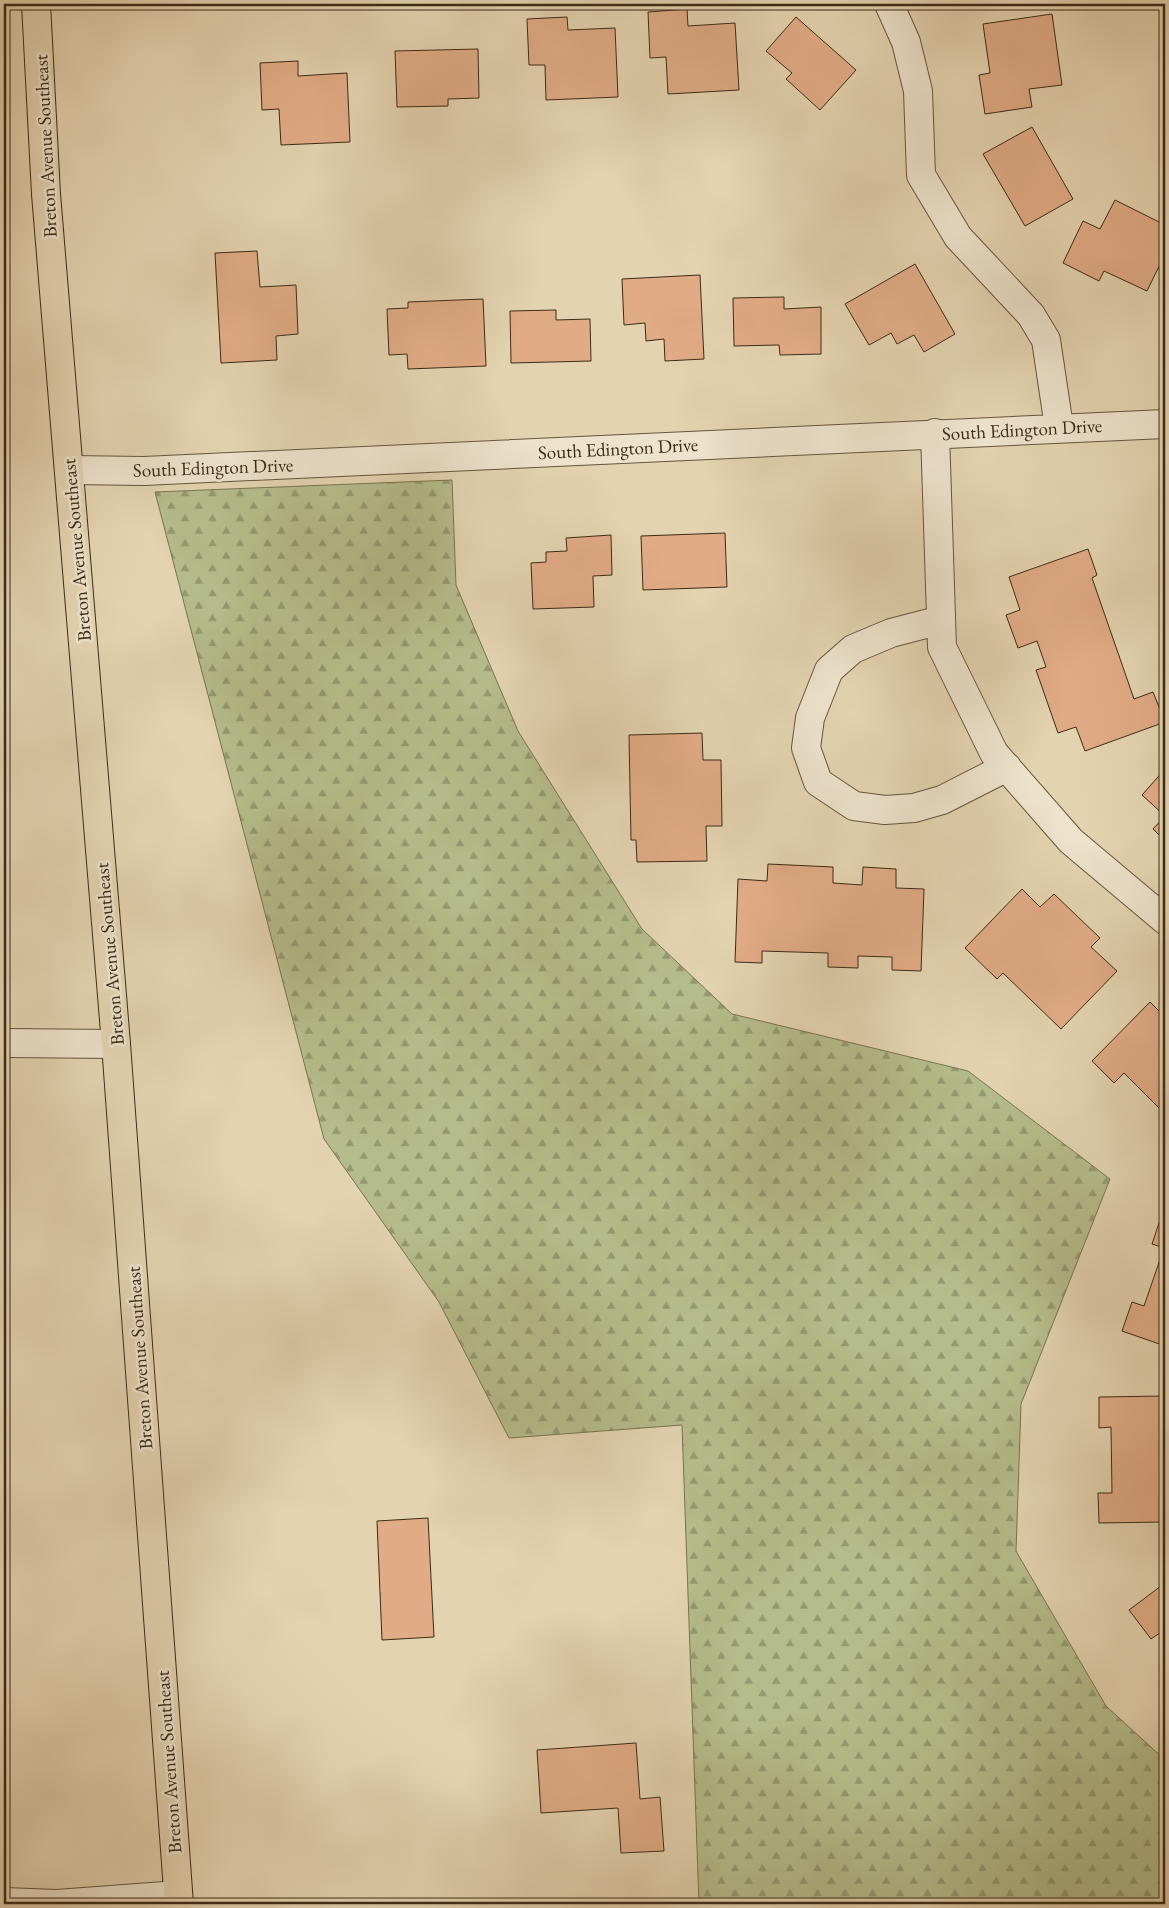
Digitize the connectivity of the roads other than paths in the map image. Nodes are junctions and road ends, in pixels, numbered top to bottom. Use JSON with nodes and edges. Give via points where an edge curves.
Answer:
{"nodes":[{"id":1,"x":36,"y":4,"type":"edge"},
{"id":2,"x":889,"y":4,"type":"edge"},
{"id":3,"x":1165,"y":424,"type":"edge"},
{"id":4,"x":1059,"y":427,"type":"junction"},
{"id":5,"x":935,"y":433,"type":"junction"},
{"id":6,"x":70,"y":470,"type":"junction"},
{"id":7,"x":941,"y":620,"type":"junction"},
{"id":8,"x":1007,"y":767,"type":"junction"},
{"id":9,"x":1165,"y":920,"type":"edge"},
{"id":10,"x":4,"y":1043,"type":"edge"},
{"id":11,"x":116,"y":1044,"type":"junction"},
{"id":12,"x":178,"y":1899,"type":"edge"},
{"id":13,"x":4,"y":1902,"type":"edge"}],
"edges":[{"from":1,"to":6,"type":"main road","name":"Breton Avenue Southeast","via":[[46,194]]},
{"from":2,"to":4,"type":"street","via":[[906,42],[918,92],[921,175],[958,237],[1031,315],[1046,340]]},
{"from":3,"to":4,"type":"street","name":"South Edington Drive"},
{"from":4,"to":5,"type":"street","name":"South Edington Drive"},
{"from":5,"to":6,"type":"street","name":"South Edington Drive","via":[[144,471]]},
{"from":5,"to":7,"type":"street"},
{"from":6,"to":11,"type":"main road","name":"Breton Avenue Southeast"},
{"from":7,"to":8,"type":"street","via":[[942,647],[994,752]]},
{"from":7,"to":8,"type":"street","via":[[891,633],[853,649],[829,670],[810,718],[806,748],[818,782],[854,806],[885,810],[914,808],[942,800]]},
{"from":8,"to":9,"type":"street","via":[[1071,841]]},
{"from":10,"to":11,"type":"street"},
{"from":11,"to":12,"type":"main road","name":"Breton Avenue Southeast"},
{"from":12,"to":13,"type":"street","via":[[57,1904]]}]}
